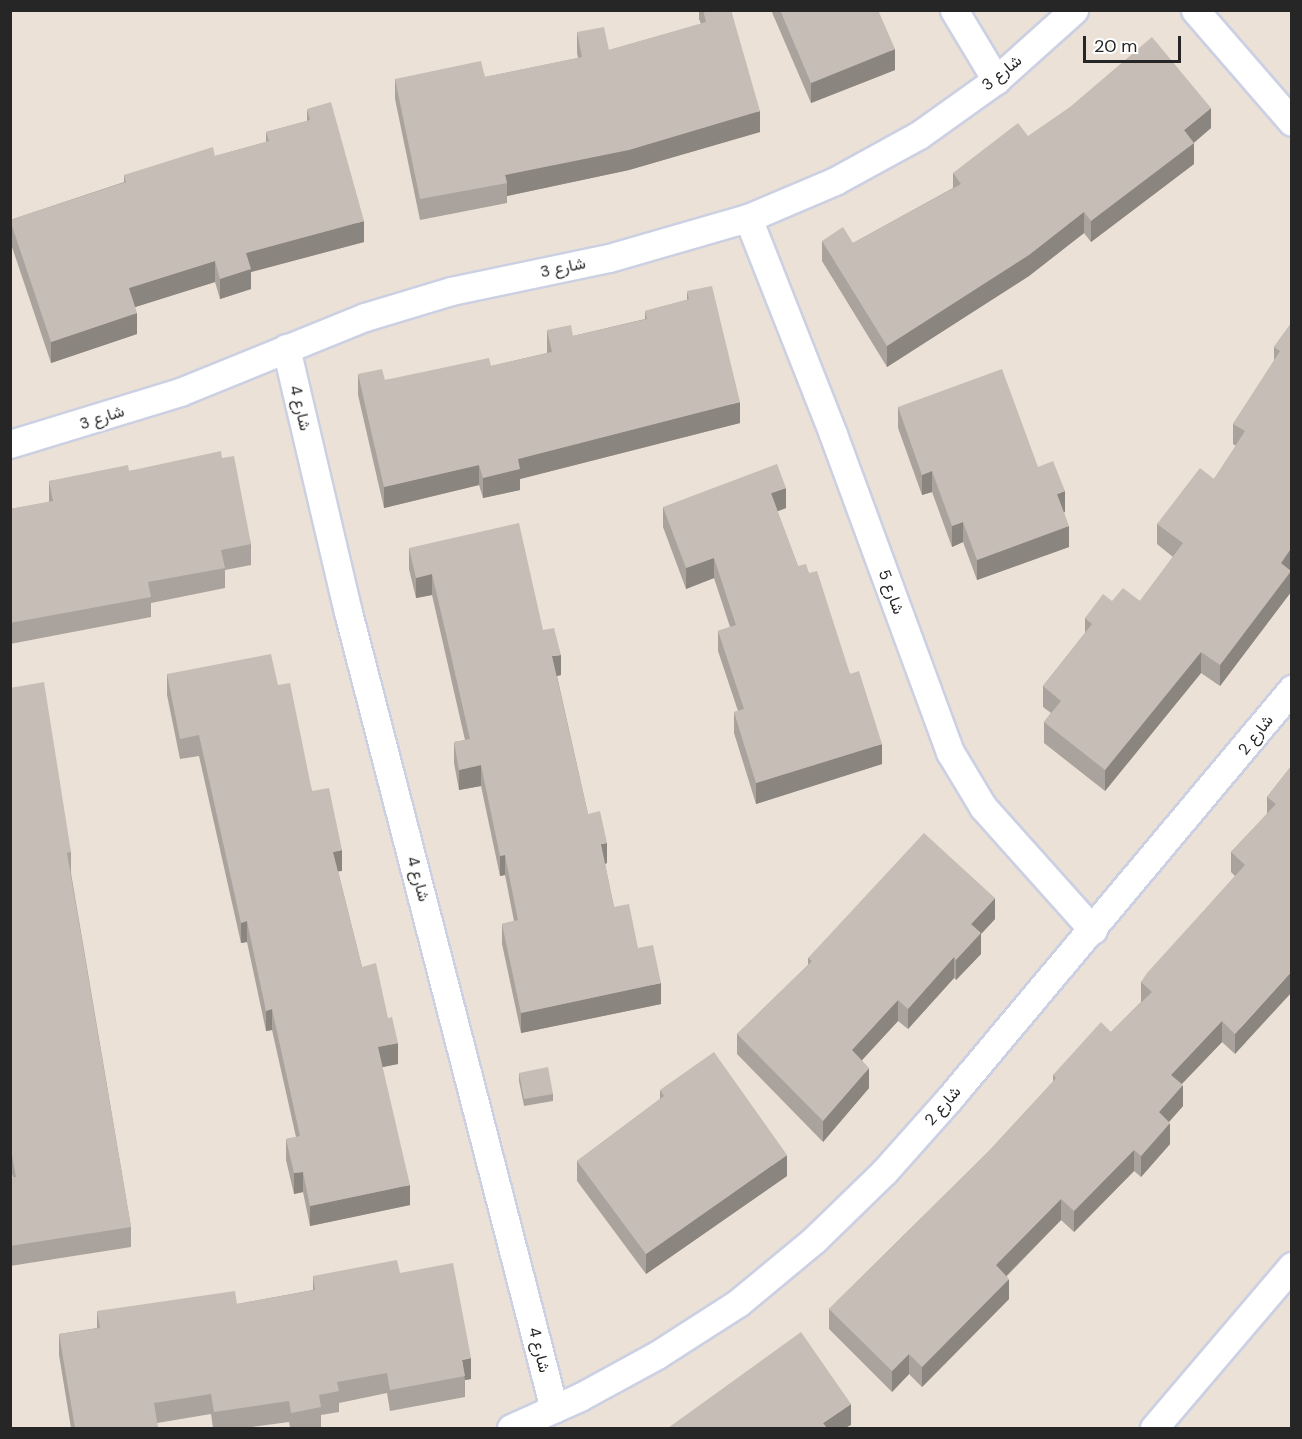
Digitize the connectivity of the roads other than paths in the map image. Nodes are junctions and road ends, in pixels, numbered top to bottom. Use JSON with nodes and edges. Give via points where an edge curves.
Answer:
{"nodes":[{"id":1,"x":954,"y":10,"type":"edge"},
{"id":2,"x":1074,"y":10,"type":"edge"},
{"id":3,"x":1195,"y":10,"type":"edge"},
{"id":4,"x":996,"y":80,"type":"junction"},
{"id":5,"x":1292,"y":122,"type":"edge"},
{"id":6,"x":748,"y":218,"type":"junction"},
{"id":7,"x":286,"y":348,"type":"junction"},
{"id":8,"x":10,"y":444,"type":"edge"},
{"id":9,"x":1292,"y":689,"type":"edge"},
{"id":10,"x":1093,"y":930,"type":"junction"},
{"id":11,"x":1292,"y":1266,"type":"edge"},
{"id":12,"x":554,"y":1409,"type":"junction"},
{"id":13,"x":511,"y":1428,"type":"edge"},
{"id":14,"x":1154,"y":1428,"type":"edge"}],
"edges":[{"from":1,"to":4,"type":"street"},
{"from":2,"to":4,"type":"street","name":"شارع 3"},
{"from":3,"to":5,"type":"street"},
{"from":4,"to":6,"type":"street","name":"شارع 3","via":[[919,135],[835,181]]},
{"from":6,"to":7,"type":"street","name":"شارع 3","via":[[609,258],[451,291],[365,317]]},
{"from":6,"to":10,"type":"street","name":"شارع 5","via":[[833,434],[950,752],[982,807]]},
{"from":7,"to":8,"type":"street","name":"شارع 3","via":[[180,392]]},
{"from":7,"to":12,"type":"street","name":"شارع 4","via":[[348,612]]},
{"from":9,"to":10,"type":"street","name":"شارع 2"},
{"from":10,"to":12,"type":"street","name":"شارع 2","via":[[884,1172],[814,1240],[738,1303],[657,1354]]},
{"from":11,"to":14,"type":"street"},
{"from":12,"to":13,"type":"street","name":"شارع 2"}]}
